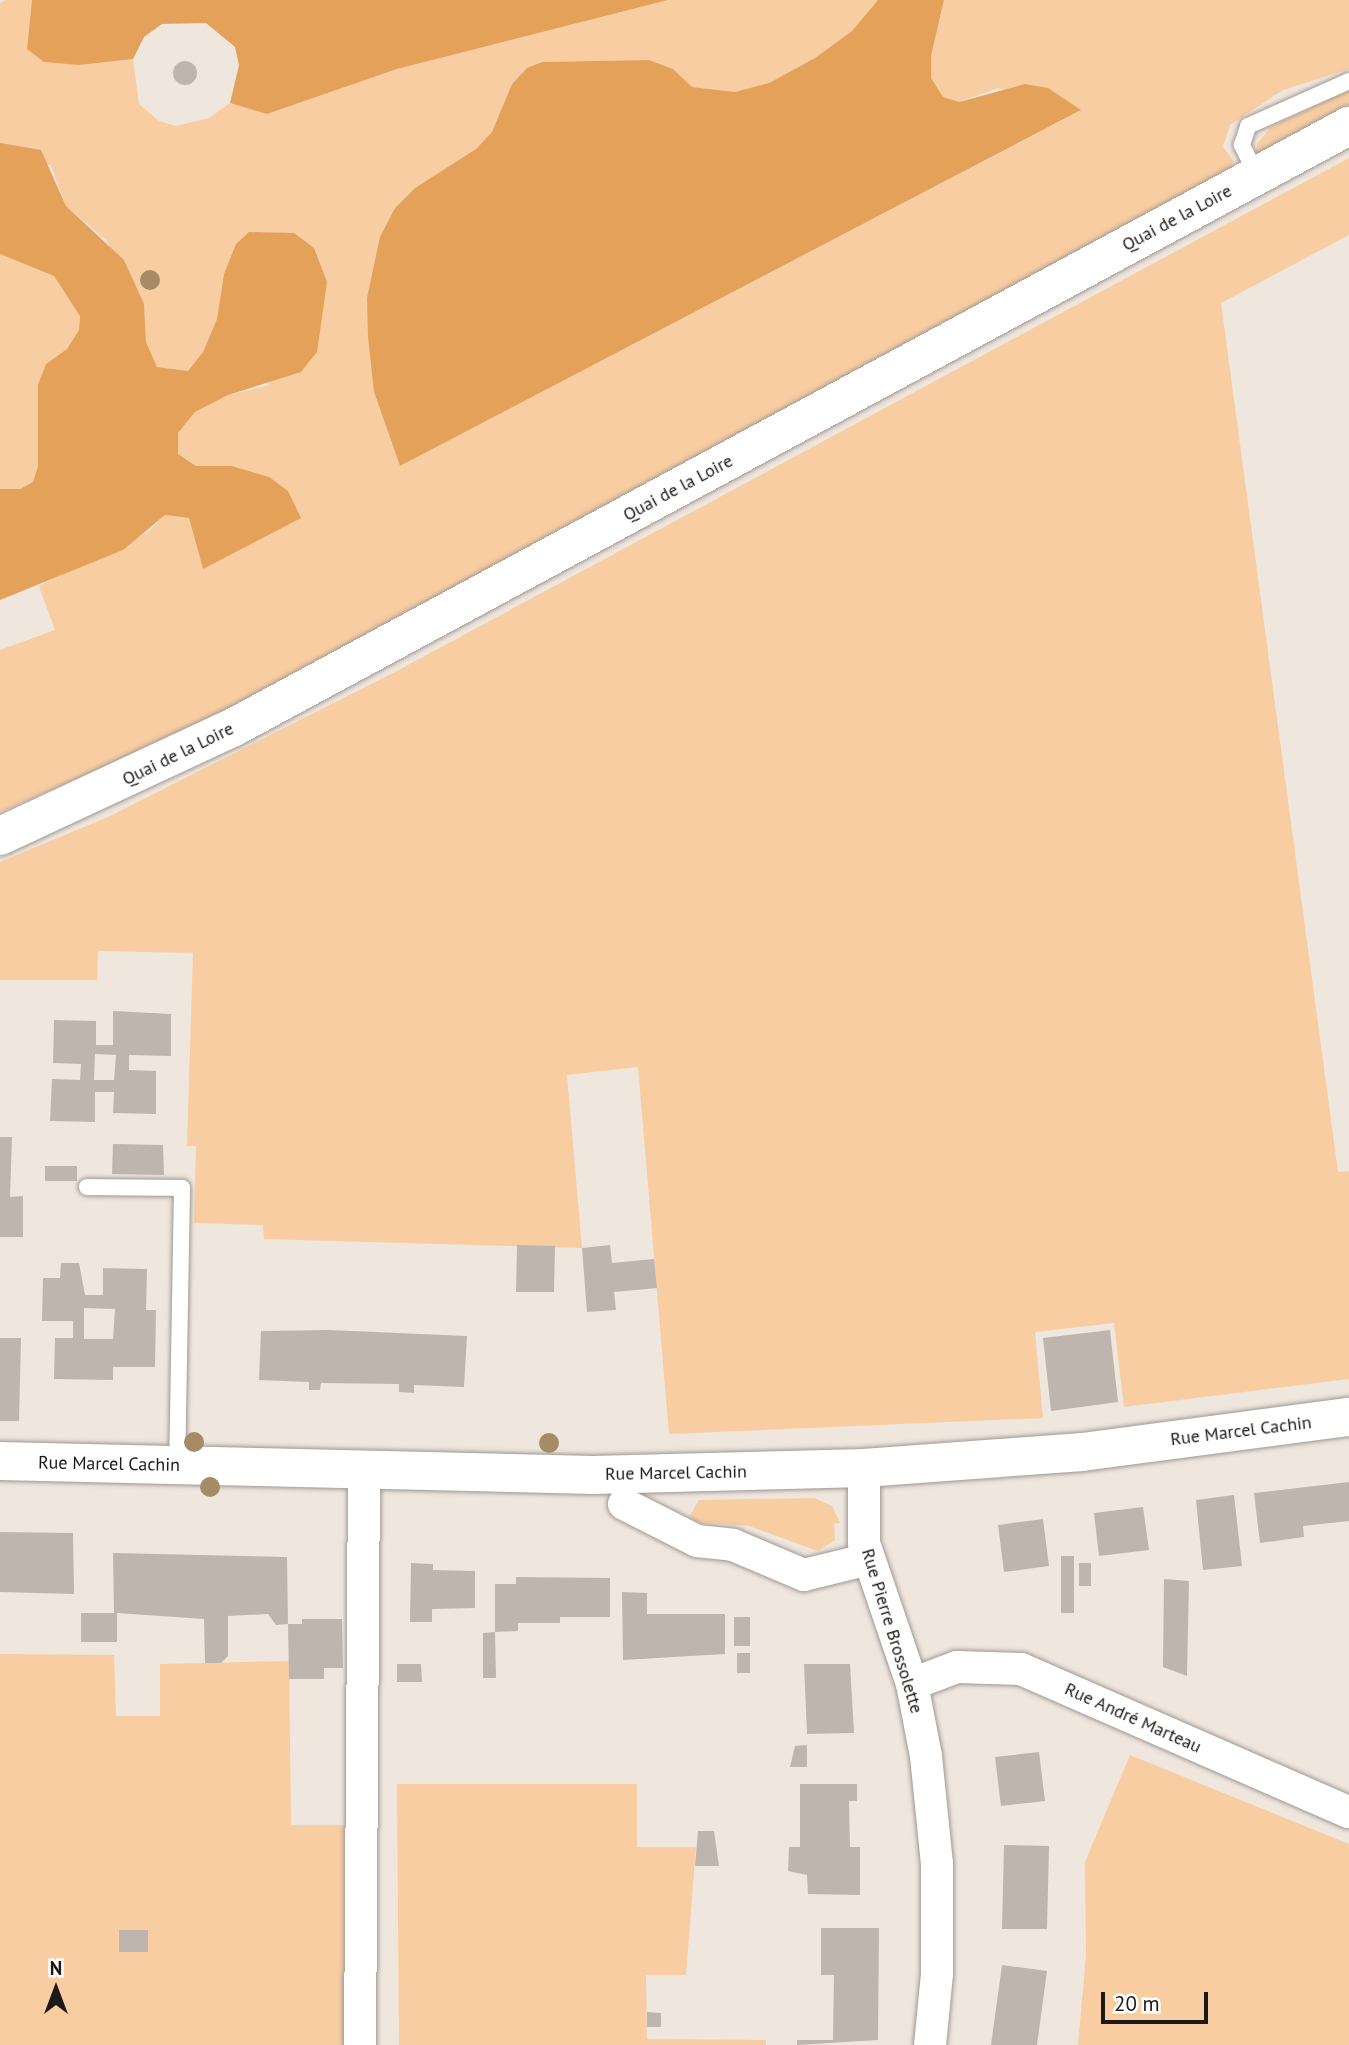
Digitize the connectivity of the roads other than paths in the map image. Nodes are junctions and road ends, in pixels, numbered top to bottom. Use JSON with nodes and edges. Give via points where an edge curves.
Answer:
{"nodes":[{"id":1,"x":1349,"y":81,"type":"edge"},
{"id":2,"x":1349,"y":125,"type":"edge"},
{"id":3,"x":1257,"y":175,"type":"junction"},
{"id":4,"x":0,"y":836,"type":"edge"},
{"id":5,"x":87,"y":1186,"type":"dead end"},
{"id":6,"x":1349,"y":1417,"type":"edge"},
{"id":7,"x":0,"y":1461,"type":"edge"},
{"id":8,"x":177,"y":1465,"type":"junction"},
{"id":9,"x":864,"y":1468,"type":"junction"},
{"id":10,"x":363,"y":1469,"type":"junction"},
{"id":11,"x":624,"y":1504,"type":"dead end"},
{"id":12,"x":869,"y":1559,"type":"junction"},
{"id":13,"x":912,"y":1684,"type":"junction"},
{"id":14,"x":1349,"y":1812,"type":"edge"},
{"id":15,"x":360,"y":2045,"type":"edge"},
{"id":16,"x":930,"y":2045,"type":"edge"}],
"edges":[{"from":1,"to":3,"type":"lane","via":[[1248,126],[1242,145]]},
{"from":2,"to":3,"type":"main road","name":"Quai de la Loire"},
{"from":3,"to":4,"type":"main road","name":"Quai de la Loire","via":[[246,720]]},
{"from":5,"to":8,"type":"lane","via":[[181,1188]]},
{"from":6,"to":9,"type":"main road","name":"Rue Marcel Cachin","via":[[1082,1452]]},
{"from":7,"to":8,"type":"main road","name":"Rue Marcel Cachin"},
{"from":8,"to":10,"type":"main road","name":"Rue Marcel Cachin"},
{"from":9,"to":10,"type":"main road","name":"Rue Marcel Cachin","via":[[593,1475]]},
{"from":9,"to":12,"type":"street","name":"Rue Pierre Brossolette","via":[[863,1531]]},
{"from":10,"to":15,"type":"street"},
{"from":11,"to":12,"type":"street","via":[[697,1541],[733,1545],[804,1575]]},
{"from":12,"to":13,"type":"street","name":"Rue Pierre Brossolette"},
{"from":13,"to":14,"type":"street","name":"Rue André Marteau","via":[[957,1667],[1021,1669]]},
{"from":13,"to":16,"type":"street","name":"Rue Pierre Brossolette","via":[[937,1864],[937,1974]]}]}
